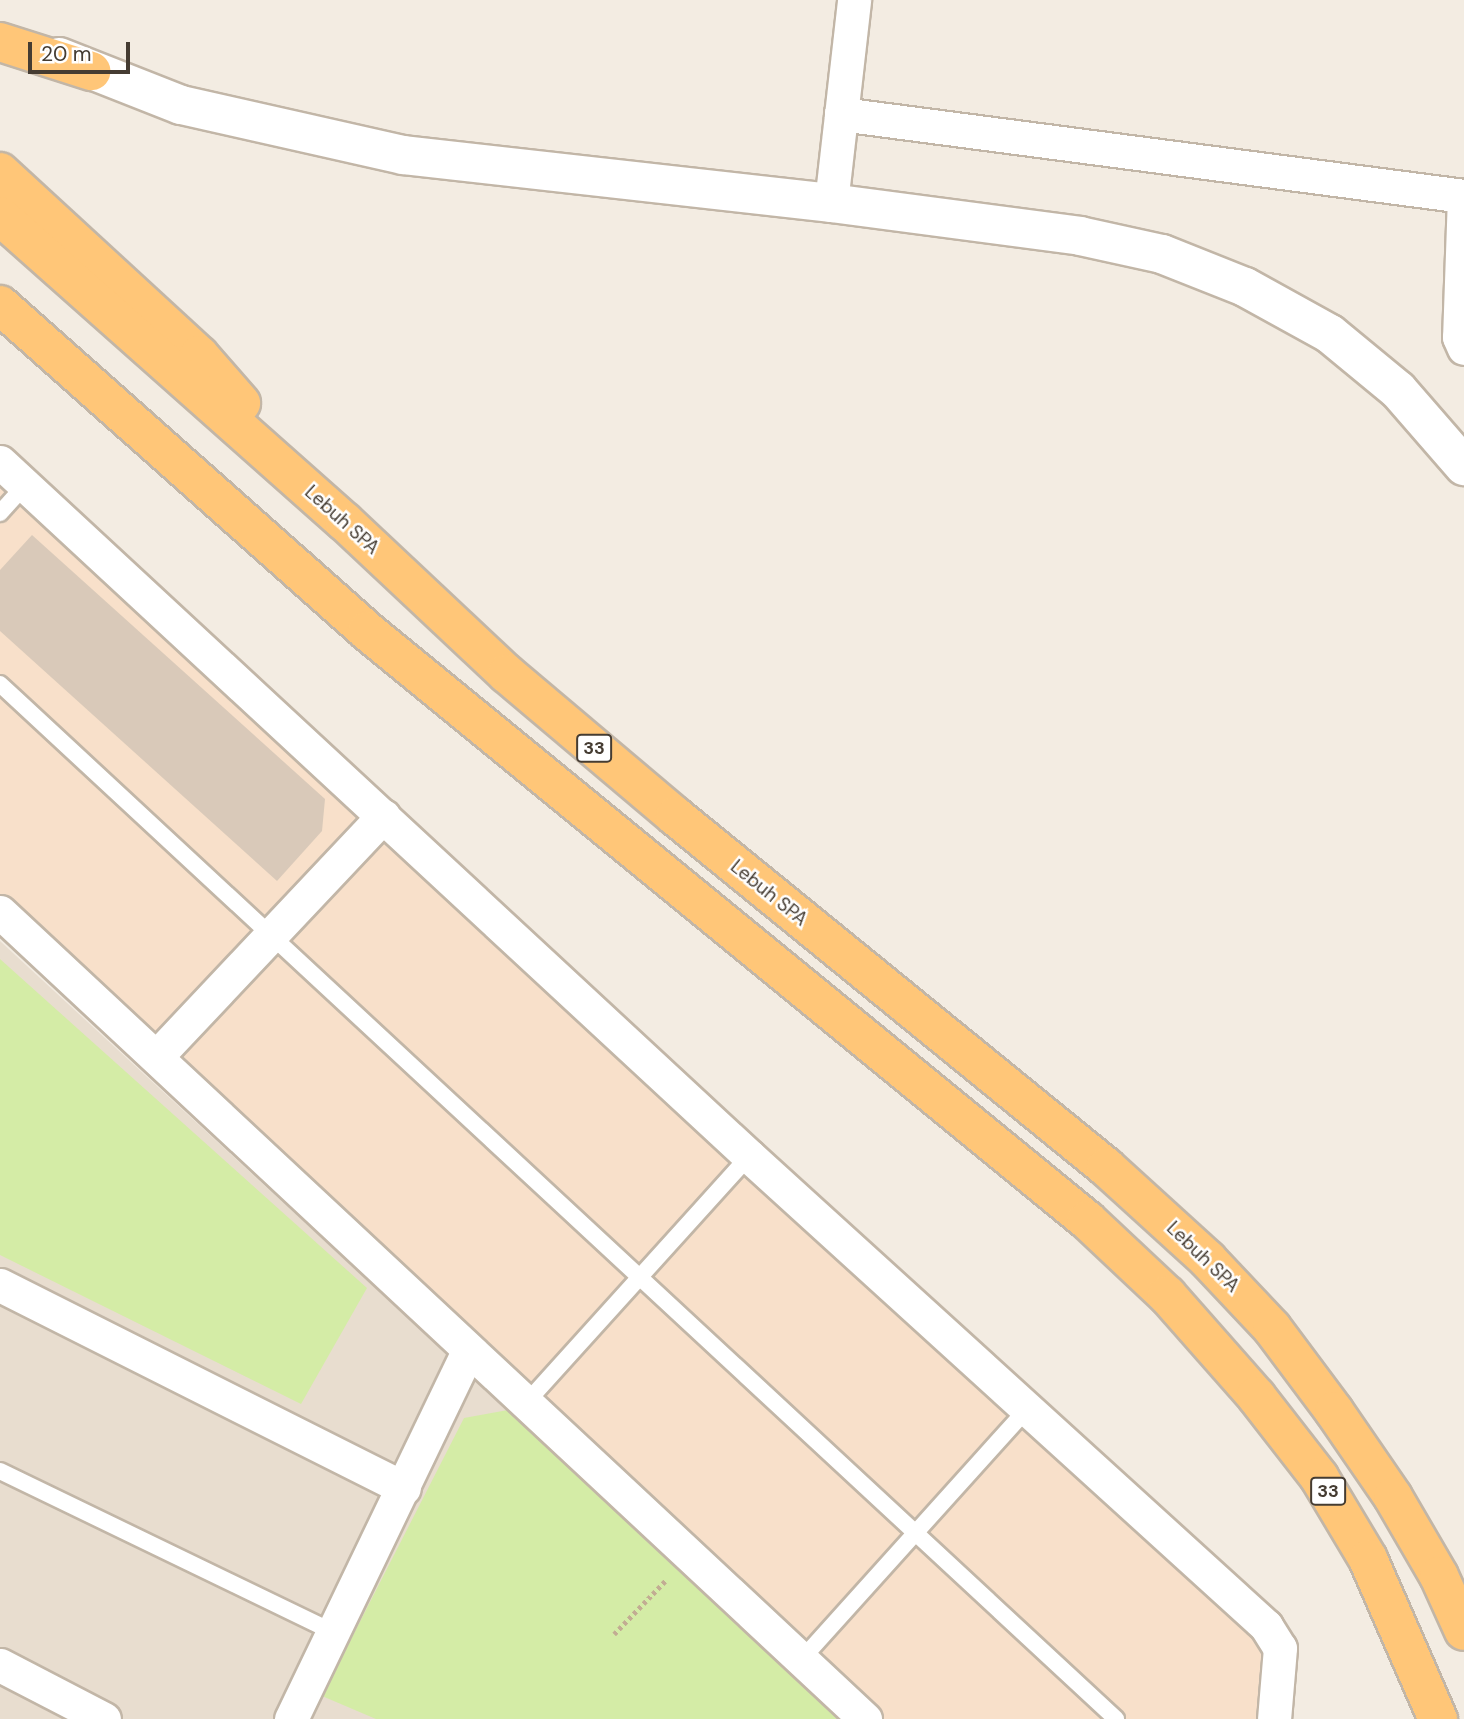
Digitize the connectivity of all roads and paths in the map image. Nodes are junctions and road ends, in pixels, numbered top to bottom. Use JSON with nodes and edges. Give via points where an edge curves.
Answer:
{"nodes":[{"id":1,"x":854,"y":0,"type":"edge"},
{"id":2,"x":0,"y":30,"type":"edge"},
{"id":3,"x":0,"y":42,"type":"edge"},
{"id":4,"x":91,"y":71,"type":"junction"},
{"id":5,"x":841,"y":114,"type":"junction"},
{"id":6,"x":0,"y":172,"type":"edge"},
{"id":7,"x":1464,"y":195,"type":"edge"},
{"id":8,"x":831,"y":203,"type":"junction"},
{"id":9,"x":0,"y":216,"type":"edge"},
{"id":10,"x":0,"y":305,"type":"edge"},
{"id":11,"x":1464,"y":348,"type":"edge"},
{"id":12,"x":0,"y":462,"type":"edge"},
{"id":13,"x":1464,"y":466,"type":"edge"},
{"id":14,"x":25,"y":485,"type":"junction"},
{"id":15,"x":0,"y":513,"type":"edge"},
{"id":16,"x":345,"y":522,"type":"junction"},
{"id":17,"x":0,"y":684,"type":"edge"},
{"id":18,"x":383,"y":816,"type":"junction"},
{"id":19,"x":0,"y":912,"type":"edge"},
{"id":20,"x":271,"y":936,"type":"junction"},
{"id":21,"x":157,"y":1056,"type":"junction"},
{"id":22,"x":749,"y":1156,"type":"junction"},
{"id":23,"x":639,"y":1276,"type":"junction"},
{"id":24,"x":2,"y":1291,"type":"edge"},
{"id":25,"x":468,"y":1351,"type":"junction"},
{"id":26,"x":526,"y":1403,"type":"junction"},
{"id":27,"x":1026,"y":1410,"type":"junction"},
{"id":28,"x":0,"y":1471,"type":"edge"},
{"id":29,"x":404,"y":1488,"type":"junction"},
{"id":30,"x":914,"y":1532,"type":"junction"},
{"id":31,"x":690,"y":1557,"type":"junction"},
{"id":32,"x":1464,"y":1630,"type":"edge"},
{"id":33,"x":333,"y":1632,"type":"junction"},
{"id":34,"x":614,"y":1634,"type":"dead end"},
{"id":35,"x":801,"y":1660,"type":"junction"},
{"id":36,"x":0,"y":1665,"type":"edge"},
{"id":37,"x":104,"y":1719,"type":"edge"},
{"id":38,"x":291,"y":1719,"type":"edge"},
{"id":39,"x":865,"y":1719,"type":"edge"},
{"id":40,"x":1116,"y":1719,"type":"edge"},
{"id":41,"x":1274,"y":1719,"type":"edge"},
{"id":42,"x":1438,"y":1719,"type":"edge"}],
"edges":[{"from":1,"to":5,"type":"street"},
{"from":2,"to":4,"type":"street"},
{"from":3,"to":4,"type":"highway"},
{"from":4,"to":8,"type":"street","via":[[181,105],[403,155]]},
{"from":5,"to":7,"type":"street"},
{"from":5,"to":8,"type":"street"},
{"from":6,"to":16,"type":"highway","via":[[199,355]]},
{"from":7,"to":11,"type":"street","via":[[1459,337]]},
{"from":8,"to":13,"type":"street","via":[[1080,236],[1162,254],[1245,287],[1331,334],[1398,390]]},
{"from":9,"to":16,"type":"highway","name":"Lebuh SPA","number":"33"},
{"from":10,"to":42,"type":"highway","number":"33","via":[[367,631],[1087,1220],[1167,1295],[1319,1476],[1368,1559]]},
{"from":12,"to":14,"type":"street"},
{"from":14,"to":15,"type":"lane"},
{"from":14,"to":18,"type":"street"},
{"from":16,"to":32,"type":"highway","name":"Lebuh SPA","number":"33","via":[[507,674],[1106,1167],[1208,1258],[1272,1328],[1334,1410],[1393,1497]]},
{"from":17,"to":20,"type":"lane"},
{"from":18,"to":20,"type":"street"},
{"from":18,"to":22,"type":"street"},
{"from":19,"to":21,"type":"street"},
{"from":20,"to":21,"type":"street"},
{"from":20,"to":23,"type":"lane"},
{"from":21,"to":25,"type":"street"},
{"from":22,"to":23,"type":"lane"},
{"from":22,"to":27,"type":"street"},
{"from":23,"to":26,"type":"lane"},
{"from":23,"to":30,"type":"lane"},
{"from":24,"to":29,"type":"street"},
{"from":25,"to":26,"type":"street"},
{"from":25,"to":29,"type":"street"},
{"from":26,"to":31,"type":"street"},
{"from":27,"to":30,"type":"lane"},
{"from":27,"to":41,"type":"street","via":[[1266,1626],[1280,1648]]},
{"from":28,"to":33,"type":"lane"},
{"from":29,"to":33,"type":"street"},
{"from":30,"to":35,"type":"lane"},
{"from":30,"to":40,"type":"lane"},
{"from":31,"to":34,"type":"path"},
{"from":31,"to":35,"type":"street"},
{"from":33,"to":38,"type":"street"},
{"from":35,"to":39,"type":"street"},
{"from":36,"to":37,"type":"street"}]}
